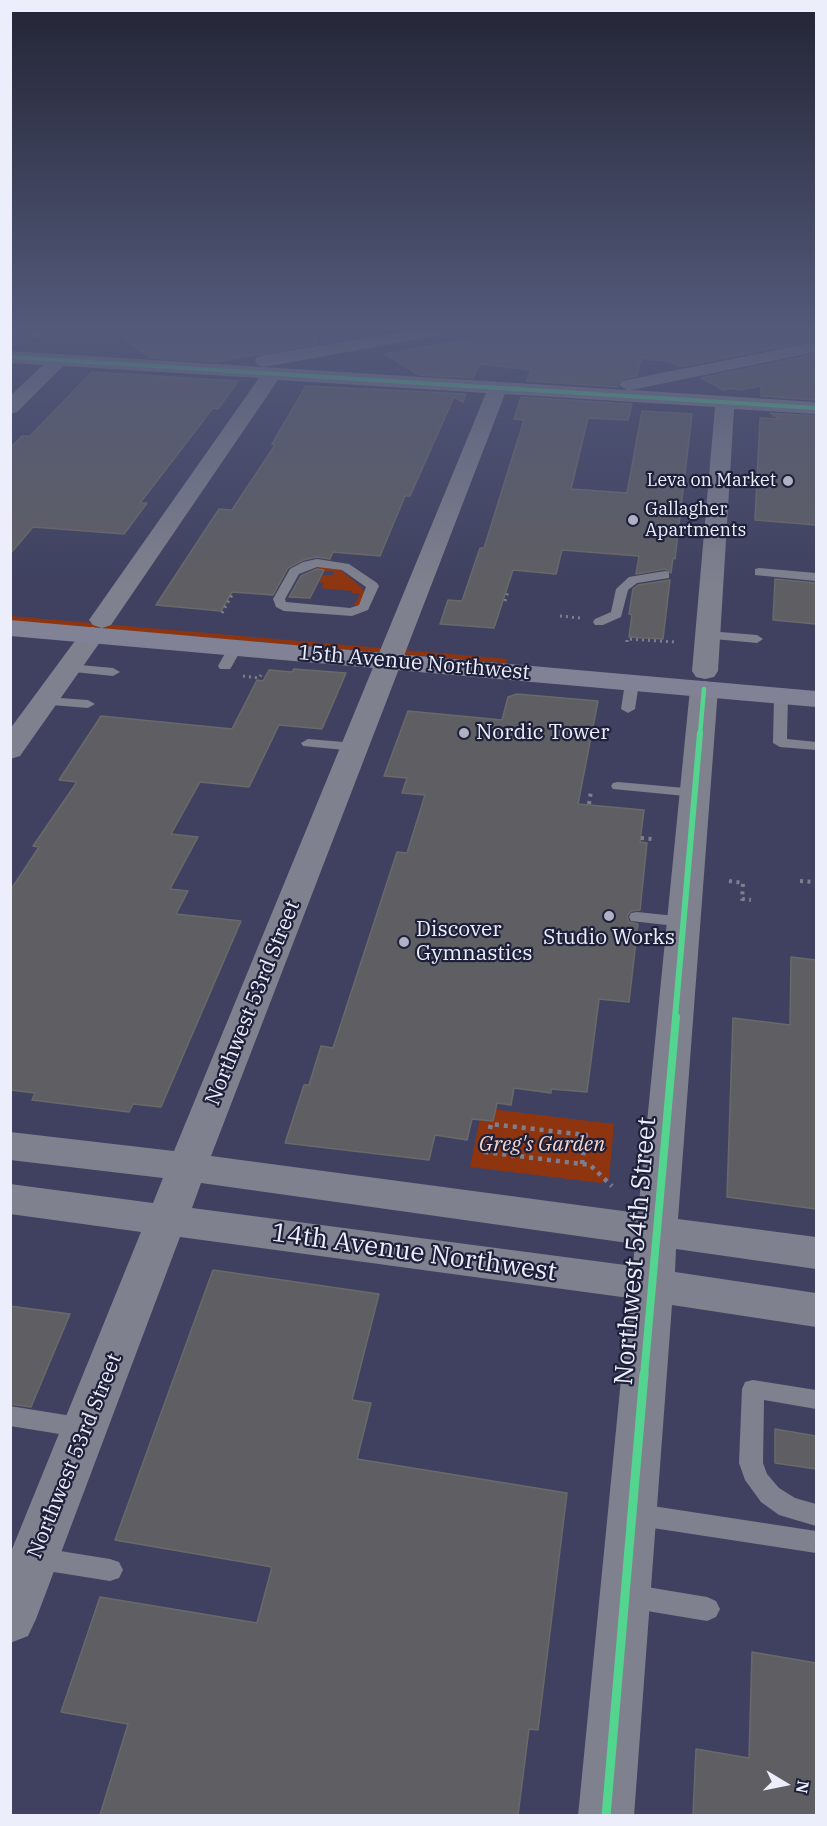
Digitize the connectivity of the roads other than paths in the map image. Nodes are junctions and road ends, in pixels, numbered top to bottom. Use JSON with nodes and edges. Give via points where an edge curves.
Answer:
{"nodes":[{"id":1,"x":243,"y":416,"type":"edge"},
{"id":2,"x":487,"y":416,"type":"edge"},
{"id":3,"x":724,"y":416,"type":"edge"},
{"id":4,"x":759,"y":572,"type":"dead end"},
{"id":5,"x":665,"y":575,"type":"dead end"},
{"id":6,"x":816,"y":577,"type":"edge"},
{"id":7,"x":323,"y":610,"type":"joint"},
{"id":8,"x":10,"y":612,"type":"edge"},
{"id":9,"x":599,"y":622,"type":"dead end"},
{"id":10,"x":97,"y":627,"type":"junction"},
{"id":11,"x":10,"y":628,"type":"edge"},
{"id":12,"x":708,"y":635,"type":"junction"},
{"id":13,"x":757,"y":639,"type":"dead end"},
{"id":14,"x":392,"y":653,"type":"junction"},
{"id":15,"x":69,"y":668,"type":"junction"},
{"id":16,"x":112,"y":672,"type":"dead end"},
{"id":17,"x":705,"y":680,"type":"junction"},
{"id":18,"x":816,"y":680,"type":"edge"},
{"id":19,"x":632,"y":683,"type":"junction"},
{"id":20,"x":781,"y":696,"type":"junction"},
{"id":21,"x":816,"y":699,"type":"edge"},
{"id":22,"x":45,"y":701,"type":"junction"},
{"id":23,"x":88,"y":704,"type":"dead end"},
{"id":24,"x":628,"y":709,"type":"dead end"},
{"id":25,"x":308,"y":743,"type":"dead end"},
{"id":26,"x":816,"y":746,"type":"edge"},
{"id":27,"x":355,"y":747,"type":"junction"},
{"id":28,"x":10,"y":750,"type":"edge"},
{"id":29,"x":618,"y":786,"type":"dead end"},
{"id":30,"x":696,"y":793,"type":"junction"},
{"id":31,"x":637,"y":917,"type":"dead end"},
{"id":32,"x":685,"y":922,"type":"junction"},
{"id":33,"x":10,"y":1146,"type":"edge"},
{"id":34,"x":187,"y":1167,"type":"junction"},
{"id":35,"x":10,"y":1199,"type":"edge"},
{"id":36,"x":168,"y":1219,"type":"junction"},
{"id":37,"x":657,"y":1232,"type":"junction"},
{"id":38,"x":816,"y":1253,"type":"edge"},
{"id":39,"x":652,"y":1285,"type":"junction"},
{"id":40,"x":816,"y":1310,"type":"edge"},
{"id":41,"x":816,"y":1399,"type":"edge"},
{"id":42,"x":10,"y":1416,"type":"edge"},
{"id":43,"x":86,"y":1428,"type":"junction"},
{"id":44,"x":633,"y":1514,"type":"junction"},
{"id":45,"x":816,"y":1515,"type":"edge"},
{"id":46,"x":816,"y":1542,"type":"edge"},
{"id":47,"x":35,"y":1558,"type":"junction"},
{"id":48,"x":110,"y":1570,"type":"dead end"},
{"id":49,"x":625,"y":1595,"type":"junction"},
{"id":50,"x":707,"y":1609,"type":"dead end"},
{"id":51,"x":10,"y":1619,"type":"edge"},
{"id":52,"x":606,"y":1815,"type":"edge"}],
"edges":[{"from":1,"to":10,"type":"street"},
{"from":2,"to":14,"type":"street","name":"Northwest 53rd Street"},
{"from":3,"to":12,"type":"street","name":"Northwest 54th Street"},
{"from":4,"to":6,"type":"lane"},
{"from":5,"to":9,"type":"lane","via":[[633,580],[622,589],[617,614]]},
{"from":7,"to":7,"type":"lane","via":[[360,611],[373,586],[337,565],[317,563],[299,568],[279,599],[280,604]]},
{"from":8,"to":10,"type":"main road","name":"15th Avenue Northwest"},
{"from":10,"to":11,"type":"main road","name":"15th Avenue Northwest"},
{"from":10,"to":14,"type":"main road","name":"15th Avenue Northwest"},
{"from":10,"to":14,"type":"main road","name":"15th Avenue Northwest","via":[[230,657]]},
{"from":10,"to":15,"type":"street"},
{"from":12,"to":13,"type":"lane"},
{"from":12,"to":17,"type":"street","name":"Northwest 54th Street"},
{"from":14,"to":17,"type":"main road","name":"15th Avenue Northwest"},
{"from":14,"to":19,"type":"main road","name":"15th Avenue Northwest"},
{"from":14,"to":27,"type":"street","name":"Northwest 53rd Street"},
{"from":15,"to":16,"type":"lane"},
{"from":15,"to":22,"type":"street"},
{"from":17,"to":18,"type":"main road","name":"15th Avenue Northwest"},
{"from":17,"to":19,"type":"main road","name":"15th Avenue Northwest"},
{"from":17,"to":20,"type":"main road","name":"15th Avenue Northwest"},
{"from":17,"to":30,"type":"street","name":"Northwest 54th Street"},
{"from":19,"to":24,"type":"lane"},
{"from":20,"to":21,"type":"main road","name":"15th Avenue Northwest"},
{"from":20,"to":26,"type":"lane","via":[[780,743]]},
{"from":22,"to":23,"type":"lane"},
{"from":22,"to":28,"type":"street"},
{"from":25,"to":27,"type":"lane"},
{"from":27,"to":34,"type":"street","name":"Northwest 53rd Street"},
{"from":29,"to":30,"type":"lane"},
{"from":30,"to":32,"type":"street","name":"Northwest 54th Street"},
{"from":31,"to":32,"type":"lane"},
{"from":32,"to":37,"type":"street","name":"Northwest 54th Street"},
{"from":33,"to":34,"type":"street"},
{"from":34,"to":36,"type":"street","name":"Northwest 53rd Street"},
{"from":34,"to":37,"type":"street"},
{"from":35,"to":36,"type":"street","name":"14th Avenue Northwest"},
{"from":36,"to":39,"type":"street","name":"14th Avenue Northwest"},
{"from":36,"to":43,"type":"street","name":"Northwest 53rd Street"},
{"from":37,"to":38,"type":"street"},
{"from":37,"to":39,"type":"street","name":"Northwest 54th Street"},
{"from":39,"to":40,"type":"street","name":"14th Avenue Northwest"},
{"from":39,"to":44,"type":"street","name":"Northwest 54th Street"},
{"from":41,"to":45,"type":"lane","via":[[753,1389],[751,1463],[770,1495],[788,1507]]},
{"from":42,"to":43,"type":"lane"},
{"from":43,"to":47,"type":"street","name":"Northwest 53rd Street"},
{"from":44,"to":46,"type":"lane"},
{"from":44,"to":49,"type":"street","name":"Northwest 54th Street"},
{"from":47,"to":48,"type":"lane"},
{"from":47,"to":51,"type":"street","name":"Northwest 53rd Street"},
{"from":49,"to":50,"type":"lane"},
{"from":49,"to":52,"type":"street","name":"Northwest 54th Street"}]}
